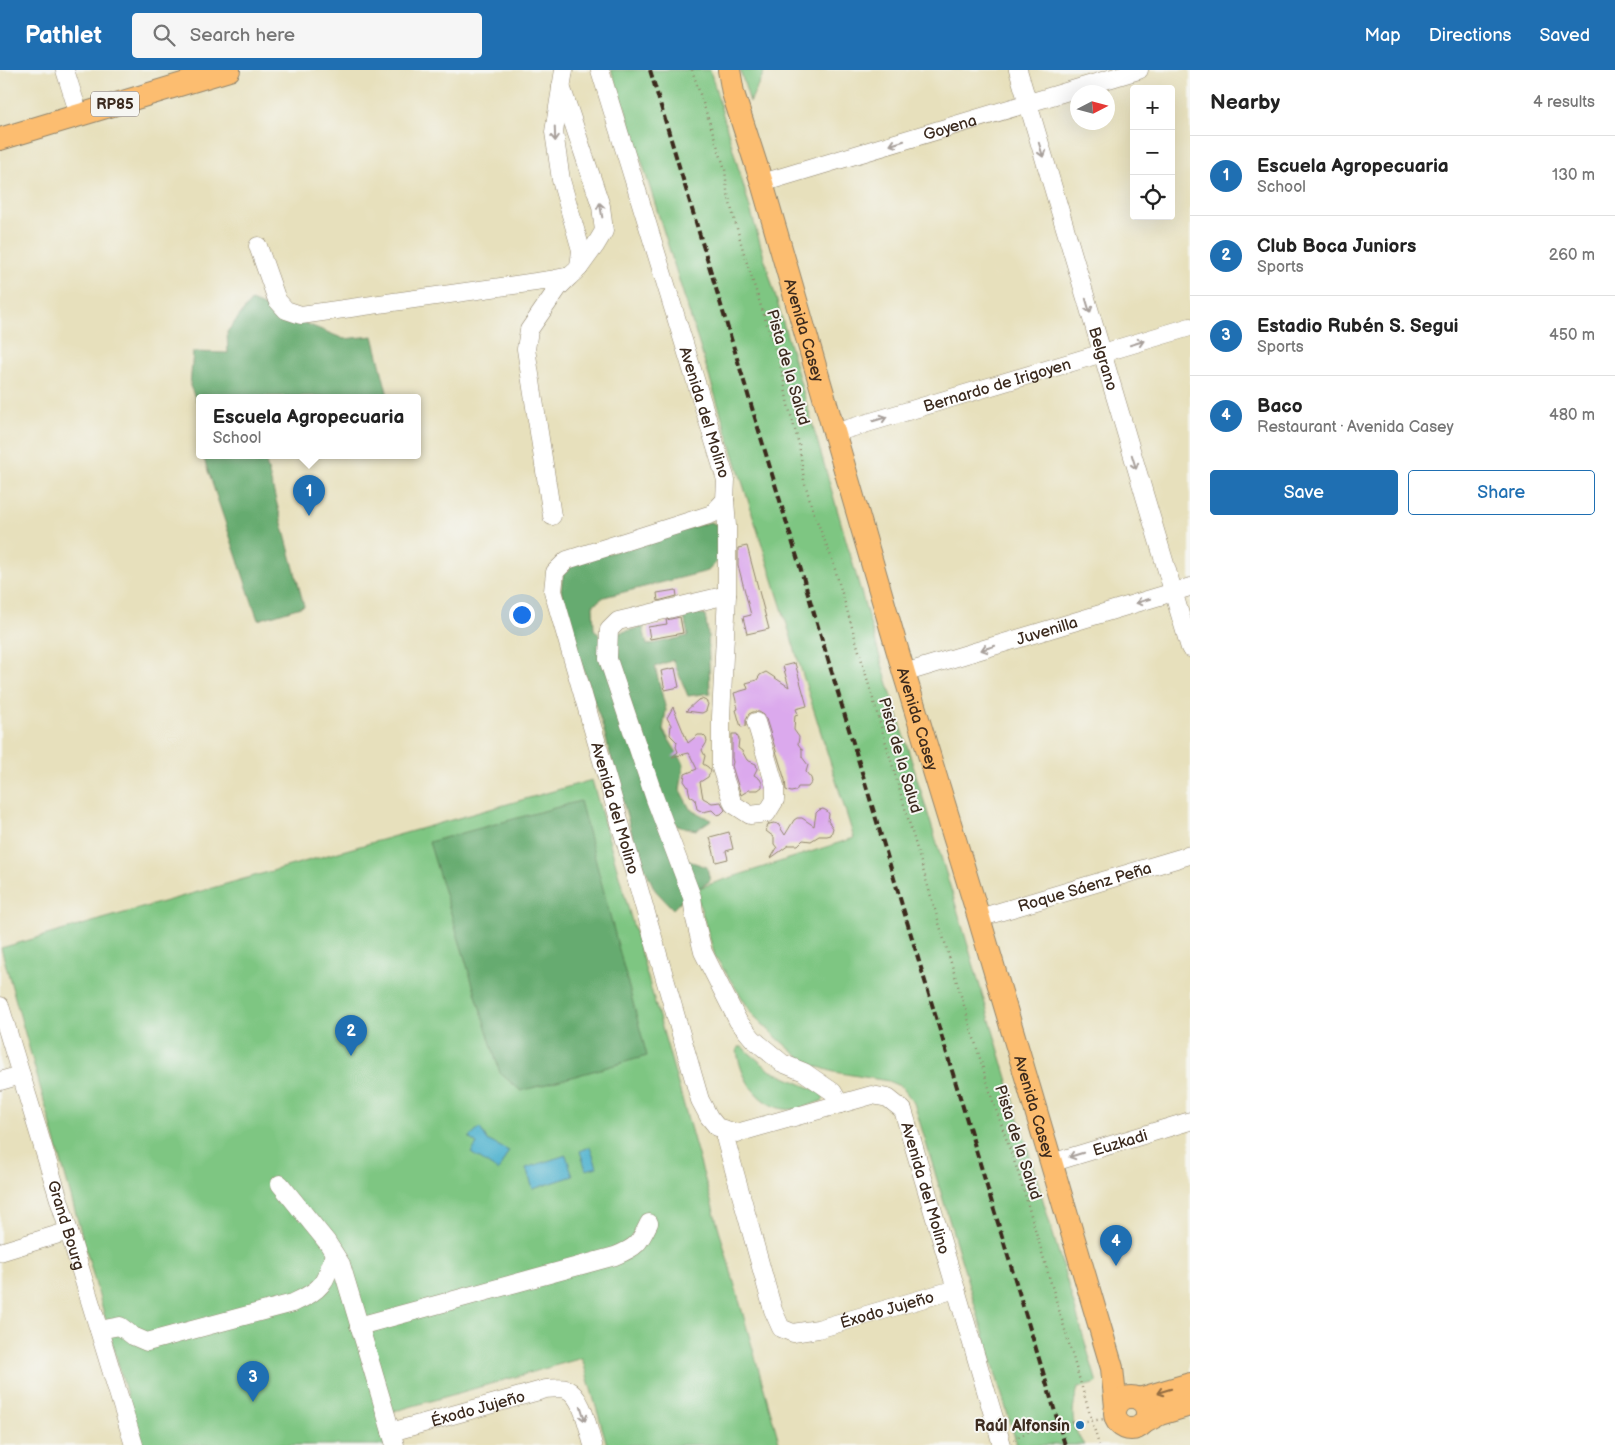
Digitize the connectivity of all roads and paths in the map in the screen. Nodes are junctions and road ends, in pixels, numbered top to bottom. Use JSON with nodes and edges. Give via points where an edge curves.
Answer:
{"nodes":[{"id":1,"x":65,"y":70,"type":"edge"},
{"id":2,"x":229,"y":70,"type":"edge"},
{"id":3,"x":600,"y":70,"type":"edge"},
{"id":4,"x":692,"y":70,"type":"edge"},
{"id":5,"x":729,"y":70,"type":"edge"},
{"id":6,"x":1018,"y":70,"type":"edge"},
{"id":7,"x":1139,"y":70,"type":"edge"},
{"id":8,"x":563,"y":78,"type":"edge"},
{"id":9,"x":1027,"y":104,"type":"junction"},
{"id":10,"x":79,"y":115,"type":"junction"},
{"id":11,"x":0,"y":139,"type":"edge"},
{"id":12,"x":762,"y":183,"type":"junction"},
{"id":13,"x":258,"y":246,"type":"dead end"},
{"id":14,"x":574,"y":272,"type":"junction"},
{"id":15,"x":1190,"y":327,"type":"edge"},
{"id":16,"x":1102,"y":353,"type":"junction"},
{"id":17,"x":834,"y":434,"type":"junction"},
{"id":18,"x":725,"y":500,"type":"junction"},
{"id":19,"x":552,"y":516,"type":"dead end"},
{"id":20,"x":1182,"y":590,"type":"edge"},
{"id":21,"x":727,"y":595,"type":"junction"},
{"id":22,"x":1190,"y":648,"type":"edge"},
{"id":23,"x":904,"y":673,"type":"junction"},
{"id":24,"x":756,"y":722,"type":"dead end"},
{"id":25,"x":1190,"y":855,"type":"edge"},
{"id":26,"x":979,"y":918,"type":"junction"},
{"id":27,"x":0,"y":1006,"type":"edge"},
{"id":28,"x":21,"y":1075,"type":"junction"},
{"id":29,"x":0,"y":1081,"type":"edge"},
{"id":30,"x":840,"y":1104,"type":"junction"},
{"id":31,"x":1190,"y":1122,"type":"edge"},
{"id":32,"x":726,"y":1130,"type":"junction"},
{"id":33,"x":1052,"y":1163,"type":"junction"},
{"id":34,"x":280,"y":1184,"type":"dead end"},
{"id":35,"x":649,"y":1223,"type":"dead end"},
{"id":36,"x":69,"y":1231,"type":"junction"},
{"id":37,"x":0,"y":1252,"type":"edge"},
{"id":38,"x":334,"y":1254,"type":"junction"},
{"id":39,"x":956,"y":1289,"type":"junction"},
{"id":40,"x":359,"y":1326,"type":"junction"},
{"id":41,"x":99,"y":1330,"type":"junction"},
{"id":42,"x":1112,"y":1368,"type":"junction"},
{"id":43,"x":1190,"y":1384,"type":"edge"},
{"id":44,"x":1138,"y":1398,"type":"junction"},
{"id":45,"x":1190,"y":1405,"type":"edge"},
{"id":46,"x":1092,"y":1421,"type":"junction"},
{"id":47,"x":1121,"y":1426,"type":"edge"},
{"id":48,"x":1144,"y":1430,"type":"edge"},
{"id":49,"x":393,"y":1438,"type":"edge"},
{"id":50,"x":134,"y":1445,"type":"edge"},
{"id":51,"x":593,"y":1445,"type":"edge"},
{"id":52,"x":1002,"y":1445,"type":"edge"},
{"id":53,"x":1010,"y":1445,"type":"edge"},
{"id":54,"x":1100,"y":1445,"type":"edge"}],
"edges":[{"from":1,"to":10,"type":"street"},
{"from":2,"to":10,"type":"main road","number":"RP85"},
{"from":3,"to":18,"type":"street","name":"Avenida del Molino","via":[[726,480]]},
{"from":4,"to":46,"type":"path","name":"Pista de la Salud","via":[[725,170],[730,208],[782,371],[813,511],[832,559],[929,890]]},
{"from":5,"to":12,"type":"main road","name":"Avenida Casey","via":[[733,93]]},
{"from":6,"to":9,"type":"street","name":"Belgrano"},
{"from":7,"to":9,"type":"street","name":"Goyena"},
{"from":8,"to":14,"type":"street","one_way":true,"via":[[554,132],[561,180],[581,250]]},
{"from":14,"to":8,"type":"street","one_way":true,"via":[[604,230],[601,206]]},
{"from":9,"to":12,"type":"street","name":"Goyena","one_way":true},
{"from":9,"to":16,"type":"street","name":"Belgrano","one_way":true},
{"from":10,"to":11,"type":"main road","number":"RP85"},
{"from":12,"to":17,"type":"main road","name":"Avenida Casey"},
{"from":13,"to":14,"type":"street","via":[[277,300],[286,310],[301,315],[550,280]]},
{"from":14,"to":19,"type":"street","via":[[558,288],[529,330],[526,350]]},
{"from":16,"to":15,"type":"street","name":"Bernardo de Irigoyen","one_way":true},
{"from":17,"to":16,"type":"street","name":"Bernardo de Irigoyen","one_way":true},
{"from":16,"to":20,"type":"street","name":"Belgrano","one_way":true},
{"from":17,"to":23,"type":"main road","name":"Avenida Casey"},
{"from":18,"to":21,"type":"street"},
{"from":18,"to":32,"type":"street","name":"Avenida del Molino","via":[[712,514],[567,560],[555,572],[553,591],[700,1100],[716,1127]]},
{"from":20,"to":22,"type":"street","name":"Belgrano"},
{"from":20,"to":23,"type":"street","name":"Juvenilla","one_way":true},
{"from":21,"to":24,"type":"street","via":[[721,768],[733,804],[750,815],[767,813],[775,800],[775,786]]},
{"from":21,"to":30,"type":"street","via":[[618,621],[609,630],[608,659],[692,897],[703,952],[738,1021],[753,1039],[782,1063],[804,1072],[833,1092]]},
{"from":23,"to":26,"type":"main road","name":"Avenida Casey"},
{"from":25,"to":26,"type":"street","name":"Roque Sáenz Peña"},
{"from":26,"to":33,"type":"main road","name":"Avenida Casey"},
{"from":27,"to":28,"type":"street","name":"Grand Bourg"},
{"from":28,"to":29,"type":"street"},
{"from":28,"to":36,"type":"street","name":"Grand Bourg"},
{"from":30,"to":32,"type":"street","name":"Avenida del Molino","via":[[737,1133]]},
{"from":30,"to":39,"type":"street","name":"Avenida del Molino","via":[[872,1094],[888,1098],[903,1110]]},
{"from":31,"to":33,"type":"street","name":"Euzkadi","one_way":true},
{"from":32,"to":39,"type":"street","name":"Éxodo Jujeño","via":[[726,1141],[773,1310],[781,1328],[793,1333],[818,1329]]},
{"from":33,"to":42,"type":"main road","name":"Avenida Casey"},
{"from":34,"to":38,"type":"street"},
{"from":35,"to":40,"type":"street","via":[[639,1243],[615,1256]]},
{"from":36,"to":37,"type":"street"},
{"from":36,"to":41,"type":"street","name":"Grand Bourg"},
{"from":38,"to":40,"type":"street","via":[[341,1264]]},
{"from":38,"to":41,"type":"street","via":[[326,1279],[312,1294],[293,1303],[147,1342],[120,1326]]},
{"from":39,"to":52,"type":"street","name":"Avenida del Molino"},
{"from":40,"to":49,"type":"street"},
{"from":41,"to":50,"type":"street","name":"Grand Bourg"},
{"from":42,"to":44,"type":"main road","name":"Avenida Casey"},
{"from":42,"to":47,"type":"main road","name":"Avenida Casey"},
{"from":43,"to":44,"type":"main road","one_way":true},
{"from":44,"to":47,"type":"main road","via":[[1127,1397],[1118,1403]]},
{"from":44,"to":48,"type":"main road","via":[[1147,1414]]},
{"from":45,"to":48,"type":"main road","via":[[1160,1414]]},
{"from":46,"to":53,"type":"path","via":[[1020,1435]]},
{"from":46,"to":54,"type":"path","name":"Pista de la Salud"},
{"from":47,"to":48,"type":"main road"},
{"from":49,"to":51,"type":"street","name":"Éxodo Jujeño","one_way":true,"via":[[546,1389],[565,1389],[580,1403]]}]}
